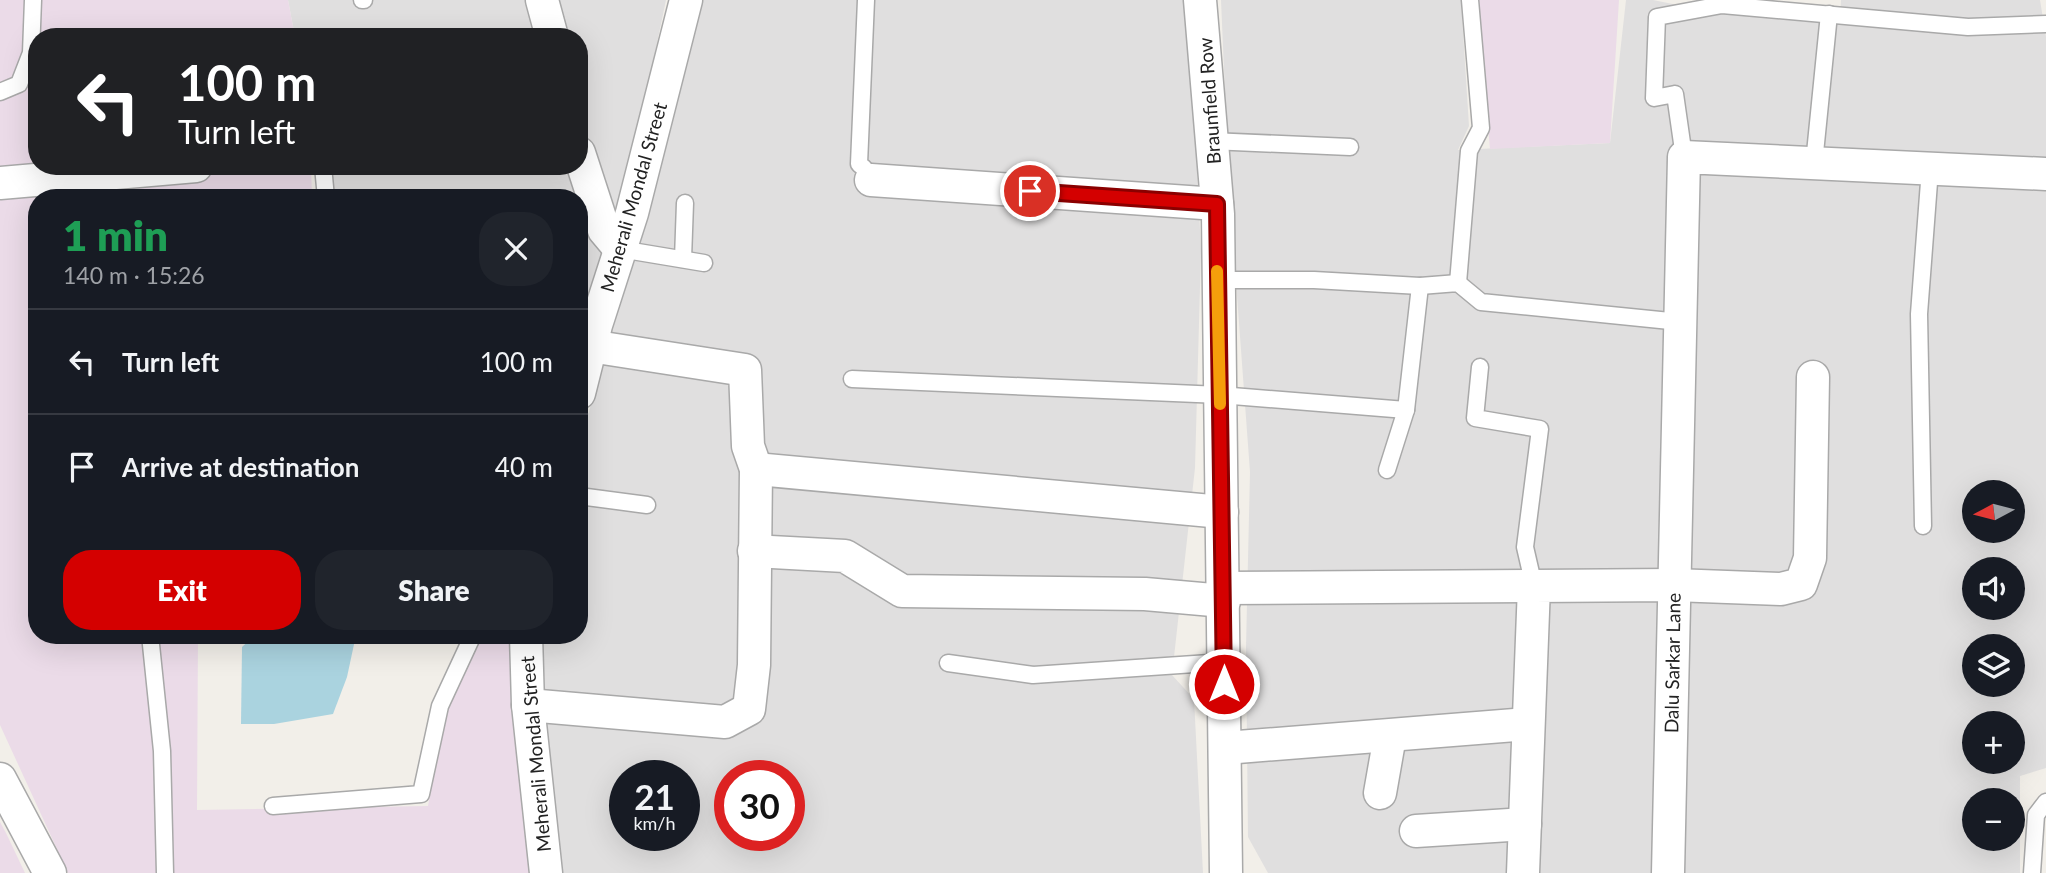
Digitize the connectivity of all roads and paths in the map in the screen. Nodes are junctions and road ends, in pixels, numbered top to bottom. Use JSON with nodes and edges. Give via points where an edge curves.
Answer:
{"nodes":[{"id":1,"x":33,"y":0,"type":"edge"},
{"id":2,"x":542,"y":0,"type":"edge"},
{"id":3,"x":686,"y":0,"type":"edge"},
{"id":4,"x":866,"y":0,"type":"edge"},
{"id":5,"x":1200,"y":0,"type":"edge"},
{"id":6,"x":1470,"y":0,"type":"edge"},
{"id":7,"x":1829,"y":14,"type":"junction"},
{"id":8,"x":2046,"y":24,"type":"edge"},
{"id":9,"x":32,"y":28,"type":"edge"},
{"id":10,"x":550,"y":28,"type":"edge"},
{"id":11,"x":28,"y":60,"type":"edge"},
{"id":12,"x":0,"y":92,"type":"edge"},
{"id":13,"x":1211,"y":141,"type":"junction"},
{"id":14,"x":1350,"y":147,"type":"dead end"},
{"id":15,"x":1684,"y":157,"type":"junction"},
{"id":16,"x":1814,"y":163,"type":"junction"},
{"id":17,"x":1930,"y":169,"type":"junction"},
{"id":18,"x":867,"y":174,"type":"joint"},
{"id":19,"x":2046,"y":174,"type":"edge"},
{"id":20,"x":92,"y":175,"type":"edge"},
{"id":21,"x":586,"y":175,"type":"edge"},
{"id":22,"x":0,"y":183,"type":"edge"},
{"id":23,"x":685,"y":203,"type":"dead end"},
{"id":24,"x":1217,"y":204,"type":"junction"},
{"id":25,"x":620,"y":249,"type":"junction"},
{"id":26,"x":683,"y":259,"type":"junction"},
{"id":27,"x":704,"y":263,"type":"dead end"},
{"id":28,"x":1217,"y":280,"type":"junction"},
{"id":29,"x":1458,"y":283,"type":"junction"},
{"id":30,"x":1420,"y":286,"type":"junction"},
{"id":31,"x":1680,"y":322,"type":"junction"},
{"id":32,"x":590,"y":346,"type":"junction"},
{"id":33,"x":588,"y":355,"type":"edge"},
{"id":34,"x":1480,"y":367,"type":"dead end"},
{"id":35,"x":1813,"y":377,"type":"dead end"},
{"id":36,"x":852,"y":379,"type":"dead end"},
{"id":37,"x":1220,"y":395,"type":"junction"},
{"id":38,"x":1406,"y":410,"type":"junction"},
{"id":39,"x":756,"y":470,"type":"junction"},
{"id":40,"x":1387,"y":470,"type":"dead end"},
{"id":41,"x":588,"y":497,"type":"edge"},
{"id":42,"x":647,"y":505,"type":"dead end"},
{"id":43,"x":1223,"y":512,"type":"junction"},
{"id":44,"x":1923,"y":526,"type":"dead end"},
{"id":45,"x":754,"y":551,"type":"junction"},
{"id":46,"x":1674,"y":585,"type":"junction"},
{"id":47,"x":1534,"y":586,"type":"junction"},
{"id":48,"x":1224,"y":595,"type":"junction"},
{"id":49,"x":151,"y":644,"type":"edge"},
{"id":50,"x":468,"y":644,"type":"edge"},
{"id":51,"x":526,"y":644,"type":"edge"},
{"id":52,"x":1224,"y":662,"type":"junction"},
{"id":53,"x":948,"y":663,"type":"dead end"},
{"id":54,"x":528,"y":705,"type":"junction"},
{"id":55,"x":1528,"y":724,"type":"junction"},
{"id":56,"x":1390,"y":736,"type":"junction"},
{"id":57,"x":1225,"y":748,"type":"junction"},
{"id":58,"x":0,"y":780,"type":"edge"},
{"id":59,"x":1380,"y":793,"type":"dead end"},
{"id":60,"x":2046,"y":802,"type":"edge"},
{"id":61,"x":274,"y":806,"type":"dead end"},
{"id":62,"x":1525,"y":824,"type":"junction"},
{"id":63,"x":1416,"y":831,"type":"dead end"},
{"id":64,"x":50,"y":873,"type":"edge"},
{"id":65,"x":165,"y":873,"type":"edge"},
{"id":66,"x":546,"y":873,"type":"edge"},
{"id":67,"x":1226,"y":873,"type":"edge"},
{"id":68,"x":1523,"y":873,"type":"edge"},
{"id":69,"x":1668,"y":873,"type":"edge"},
{"id":70,"x":2032,"y":873,"type":"edge"}],
"edges":[{"from":1,"to":9,"type":"lane"},
{"from":2,"to":10,"type":"street"},
{"from":3,"to":25,"type":"street","name":"Meherali Mondal Street"},
{"from":4,"to":18,"type":"lane","via":[[859,164]]},
{"from":5,"to":13,"type":"street","name":"Braunfield Row"},
{"from":6,"to":29,"type":"lane","via":[[1481,128],[1469,151]]},
{"from":7,"to":8,"type":"lane","via":[[1968,27]]},
{"from":7,"to":15,"type":"lane","via":[[1723,5],[1657,17],[1654,98],[1675,94]]},
{"from":7,"to":16,"type":"lane"},
{"from":11,"to":12,"type":"lane","via":[[19,83]]},
{"from":13,"to":14,"type":"lane"},
{"from":13,"to":24,"type":"street","name":"Braunfield Row"},
{"from":15,"to":16,"type":"street"},
{"from":15,"to":31,"type":"street","name":"Dalu Sarkar Lane"},
{"from":16,"to":17,"type":"street"},
{"from":17,"to":19,"type":"street"},
{"from":17,"to":44,"type":"lane","via":[[1919,314]]},
{"from":18,"to":24,"type":"street"},
{"from":20,"to":22,"type":"street"},
{"from":21,"to":25,"type":"street","via":[[604,230]]},
{"from":23,"to":26,"type":"lane"},
{"from":24,"to":28,"type":"street","name":"Braunfield Row"},
{"from":25,"to":26,"type":"lane"},
{"from":25,"to":32,"type":"street","name":"Meherali Mondal Street"},
{"from":26,"to":27,"type":"lane"},
{"from":28,"to":30,"type":"lane"},
{"from":28,"to":37,"type":"street","name":"Braunfield Row"},
{"from":29,"to":30,"type":"lane"},
{"from":29,"to":31,"type":"lane","via":[[1481,302]]},
{"from":30,"to":38,"type":"lane"},
{"from":31,"to":46,"type":"street","name":"Dalu Sarkar Lane"},
{"from":32,"to":33,"type":"street","name":"Meherali Mondal Street"},
{"from":32,"to":39,"type":"street","via":[[745,370],[748,446]]},
{"from":34,"to":47,"type":"lane","via":[[1475,418],[1540,429],[1525,547]]},
{"from":35,"to":46,"type":"street","via":[[1811,558],[1801,584],[1781,589]]},
{"from":36,"to":37,"type":"lane"},
{"from":37,"to":38,"type":"lane"},
{"from":37,"to":43,"type":"street","name":"Braunfield Row"},
{"from":38,"to":40,"type":"lane"},
{"from":39,"to":43,"type":"street"},
{"from":39,"to":45,"type":"street"},
{"from":41,"to":42,"type":"lane"},
{"from":43,"to":48,"type":"street","name":"Braunfield Row"},
{"from":45,"to":48,"type":"street","via":[[845,556],[902,591]]},
{"from":45,"to":54,"type":"street","via":[[754,665],[749,709],[725,722]]},
{"from":46,"to":47,"type":"street"},
{"from":46,"to":69,"type":"street","name":"Dalu Sarkar Lane"},
{"from":47,"to":48,"type":"street"},
{"from":47,"to":55,"type":"street"},
{"from":48,"to":52,"type":"street","name":"Braunfield Row"},
{"from":49,"to":65,"type":"lane","via":[[162,751]]},
{"from":50,"to":61,"type":"lane","via":[[440,706],[421,794]]},
{"from":51,"to":54,"type":"street","name":"Meherali Mondal Street"},
{"from":52,"to":53,"type":"lane","via":[[1033,676]]},
{"from":52,"to":57,"type":"street","name":"Braunfield Row"},
{"from":54,"to":66,"type":"street","name":"Meherali Mondal Street"},
{"from":55,"to":56,"type":"street"},
{"from":55,"to":62,"type":"street"},
{"from":56,"to":57,"type":"street"},
{"from":56,"to":59,"type":"street"},
{"from":57,"to":67,"type":"street","name":"Braunfield Row"},
{"from":58,"to":64,"type":"street"},
{"from":60,"to":70,"type":"lane","via":[[2036,815]]},
{"from":62,"to":63,"type":"street"},
{"from":62,"to":68,"type":"street"}]}
